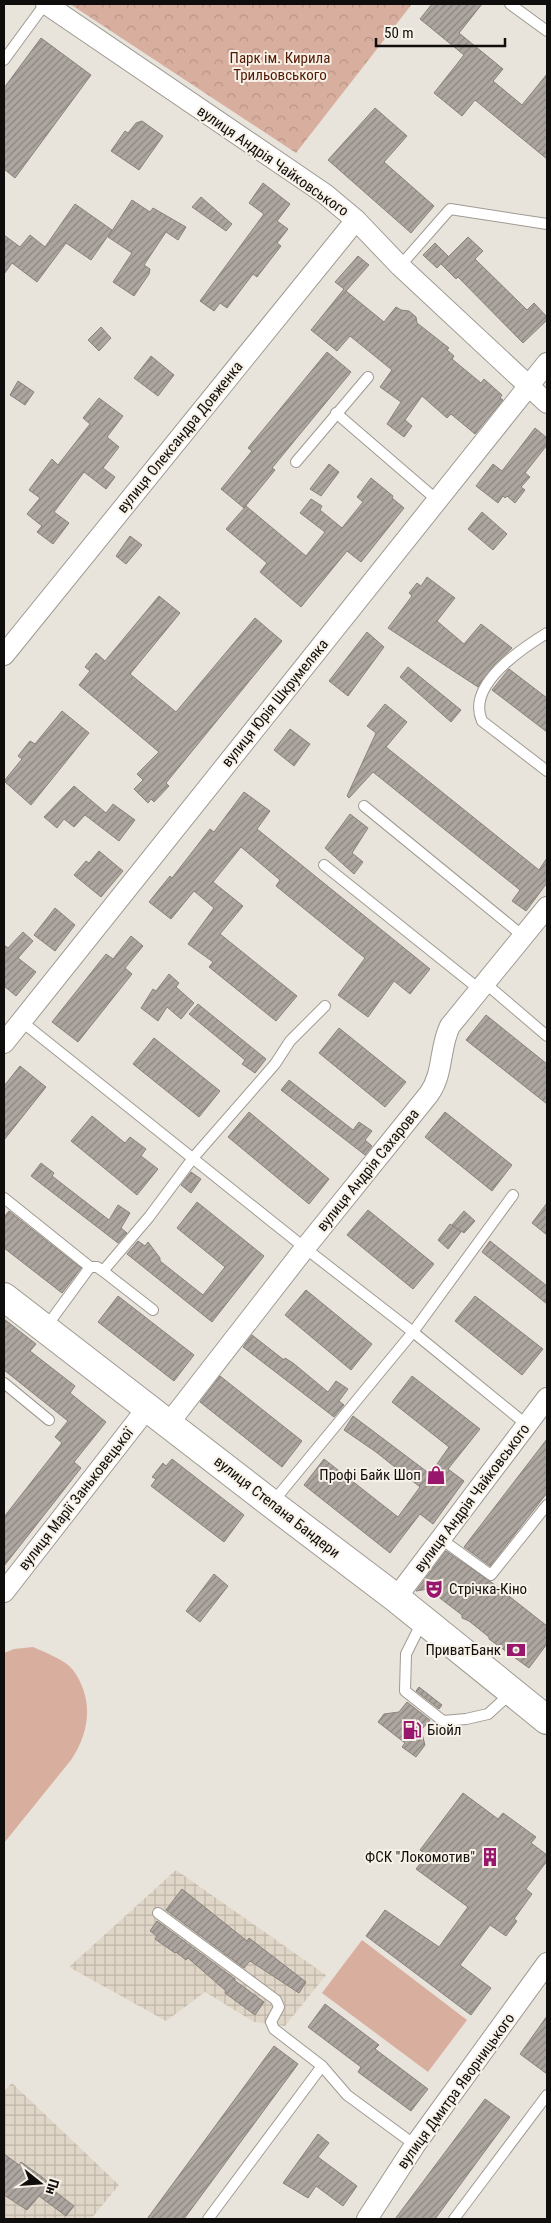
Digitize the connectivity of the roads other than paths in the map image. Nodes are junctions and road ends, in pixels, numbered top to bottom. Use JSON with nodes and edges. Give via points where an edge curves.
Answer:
{"nodes":[{"id":1,"x":46,"y":4,"type":"edge"},
{"id":2,"x":510,"y":4,"type":"edge"},
{"id":3,"x":547,"y":31,"type":"edge"},
{"id":4,"x":4,"y":60,"type":"edge"},
{"id":5,"x":356,"y":220,"type":"junction"},
{"id":6,"x":547,"y":224,"type":"edge"},
{"id":7,"x":400,"y":266,"type":"junction"},
{"id":8,"x":547,"y":363,"type":"edge"},
{"id":9,"x":368,"y":377,"type":"dead end"},
{"id":10,"x":529,"y":384,"type":"junction"},
{"id":11,"x":547,"y":403,"type":"edge"},
{"id":12,"x":336,"y":413,"type":"junction"},
{"id":13,"x":296,"y":462,"type":"dead end"},
{"id":14,"x":437,"y":500,"type":"junction"},
{"id":15,"x":547,"y":633,"type":"edge"},
{"id":16,"x":4,"y":655,"type":"edge"},
{"id":17,"x":547,"y":771,"type":"edge"},
{"id":18,"x":364,"y":806,"type":"dead end"},
{"id":19,"x":324,"y":865,"type":"dead end"},
{"id":20,"x":547,"y":907,"type":"edge"},
{"id":21,"x":523,"y":936,"type":"junction"},
{"id":22,"x":482,"y":986,"type":"junction"},
{"id":23,"x":325,"y":1006,"type":"dead end"},
{"id":24,"x":10,"y":1030,"type":"edge"},
{"id":25,"x":547,"y":1036,"type":"edge"},
{"id":26,"x":193,"y":1158,"type":"junction"},
{"id":27,"x":513,"y":1195,"type":"dead end"},
{"id":28,"x":4,"y":1198,"type":"edge"},
{"id":29,"x":305,"y":1248,"type":"junction"},
{"id":30,"x":90,"y":1267,"type":"junction"},
{"id":31,"x":103,"y":1271,"type":"junction"},
{"id":32,"x":4,"y":1297,"type":"edge"},
{"id":33,"x":153,"y":1310,"type":"dead end"},
{"id":34,"x":44,"y":1328,"type":"junction"},
{"id":35,"x":413,"y":1332,"type":"junction"},
{"id":36,"x":4,"y":1383,"type":"edge"},
{"id":37,"x":547,"y":1398,"type":"edge"},
{"id":38,"x":158,"y":1415,"type":"junction"},
{"id":39,"x":50,"y":1420,"type":"dead end"},
{"id":40,"x":527,"y":1425,"type":"junction"},
{"id":41,"x":272,"y":1504,"type":"junction"},
{"id":42,"x":547,"y":1505,"type":"edge"},
{"id":43,"x":441,"y":1539,"type":"junction"},
{"id":44,"x":4,"y":1592,"type":"edge"},
{"id":45,"x":396,"y":1598,"type":"junction"},
{"id":46,"x":424,"y":1620,"type":"junction"},
{"id":47,"x":511,"y":1692,"type":"junction"},
{"id":48,"x":547,"y":1720,"type":"edge"},
{"id":49,"x":158,"y":1913,"type":"dead end"},
{"id":50,"x":547,"y":1964,"type":"edge"},
{"id":51,"x":322,"y":2066,"type":"junction"},
{"id":52,"x":547,"y":2095,"type":"edge"},
{"id":53,"x":415,"y":2145,"type":"junction"},
{"id":54,"x":208,"y":2219,"type":"edge"},
{"id":55,"x":367,"y":2219,"type":"edge"},
{"id":56,"x":454,"y":2219,"type":"edge"}],
"edges":[{"from":1,"to":4,"type":"lane"},
{"from":1,"to":5,"type":"street","name":"вулиця Андрія Чайковського","via":[[325,194]]},
{"from":2,"to":3,"type":"lane"},
{"from":5,"to":7,"type":"street","name":"вулиця Андрія Чайковського"},
{"from":5,"to":16,"type":"street","name":"вулиця Олександра Довженка"},
{"from":6,"to":7,"type":"lane","via":[[450,209]]},
{"from":7,"to":10,"type":"street","name":"вулиця Андрія Чайковського"},
{"from":8,"to":10,"type":"street","name":"вулиця Юрія Шкрумеляка"},
{"from":9,"to":12,"type":"lane"},
{"from":10,"to":11,"type":"street","name":"вулиця Андрія Чайковського"},
{"from":10,"to":14,"type":"street","name":"вулиця Юрія Шкрумеляка"},
{"from":12,"to":13,"type":"lane"},
{"from":12,"to":14,"type":"lane"},
{"from":14,"to":24,"type":"street","name":"вулиця Юрія Шкрумеляка"},
{"from":15,"to":17,"type":"lane","via":[[518,651],[501,668],[481,694],[479,713],[482,721]]},
{"from":18,"to":21,"type":"lane"},
{"from":19,"to":22,"type":"lane"},
{"from":20,"to":21,"type":"street","name":"вулиця Андрія Сахарова"},
{"from":21,"to":22,"type":"street","name":"вулиця Андрія Сахарова"},
{"from":22,"to":25,"type":"lane"},
{"from":22,"to":29,"type":"street","name":"вулиця Андрія Сахарова","via":[[448,1030],[434,1087]]},
{"from":23,"to":26,"type":"lane","via":[[290,1042],[275,1064]]},
{"from":24,"to":26,"type":"lane"},
{"from":26,"to":29,"type":"lane"},
{"from":26,"to":31,"type":"lane"},
{"from":27,"to":35,"type":"lane"},
{"from":28,"to":30,"type":"lane"},
{"from":29,"to":35,"type":"lane"},
{"from":29,"to":38,"type":"street","name":"вулиця Андрія Сахарова"},
{"from":30,"to":31,"type":"lane"},
{"from":30,"to":34,"type":"lane"},
{"from":31,"to":33,"type":"lane"},
{"from":32,"to":34,"type":"street","name":"вулиця Степана Бандери"},
{"from":34,"to":38,"type":"street","name":"вулиця Степана Бандери"},
{"from":35,"to":40,"type":"lane"},
{"from":35,"to":41,"type":"lane"},
{"from":36,"to":39,"type":"lane"},
{"from":37,"to":40,"type":"street","name":"вулиця Андрія Чайковського"},
{"from":38,"to":41,"type":"street","name":"вулиця Степана Бандери"},
{"from":38,"to":44,"type":"street","name":"вулиця Марії Заньковецької"},
{"from":40,"to":43,"type":"street","name":"вулиця Андрія Чайковського"},
{"from":41,"to":45,"type":"street","name":"вулиця Степана Бандери"},
{"from":42,"to":43,"type":"lane","via":[[491,1575]]},
{"from":43,"to":45,"type":"street","name":"вулиця Андрія Чайковського"},
{"from":45,"to":46,"type":"street","name":"вулиця Степана Бандери"},
{"from":46,"to":47,"type":"street","name":"вулиця Степана Бандери"},
{"from":46,"to":47,"type":"lane","via":[[406,1654],[405,1691],[443,1721],[488,1714]]},
{"from":47,"to":48,"type":"street","name":"вулиця Степана Бандери"},
{"from":49,"to":51,"type":"lane","via":[[276,2000],[279,2007],[271,2026]]},
{"from":50,"to":53,"type":"street","name":"вулиця Дмитра Яворницького"},
{"from":51,"to":53,"type":"lane","via":[[346,2095]]},
{"from":51,"to":54,"type":"lane"},
{"from":52,"to":56,"type":"lane"},
{"from":53,"to":55,"type":"street","name":"вулиця Дмитра Яворницького"}]}
